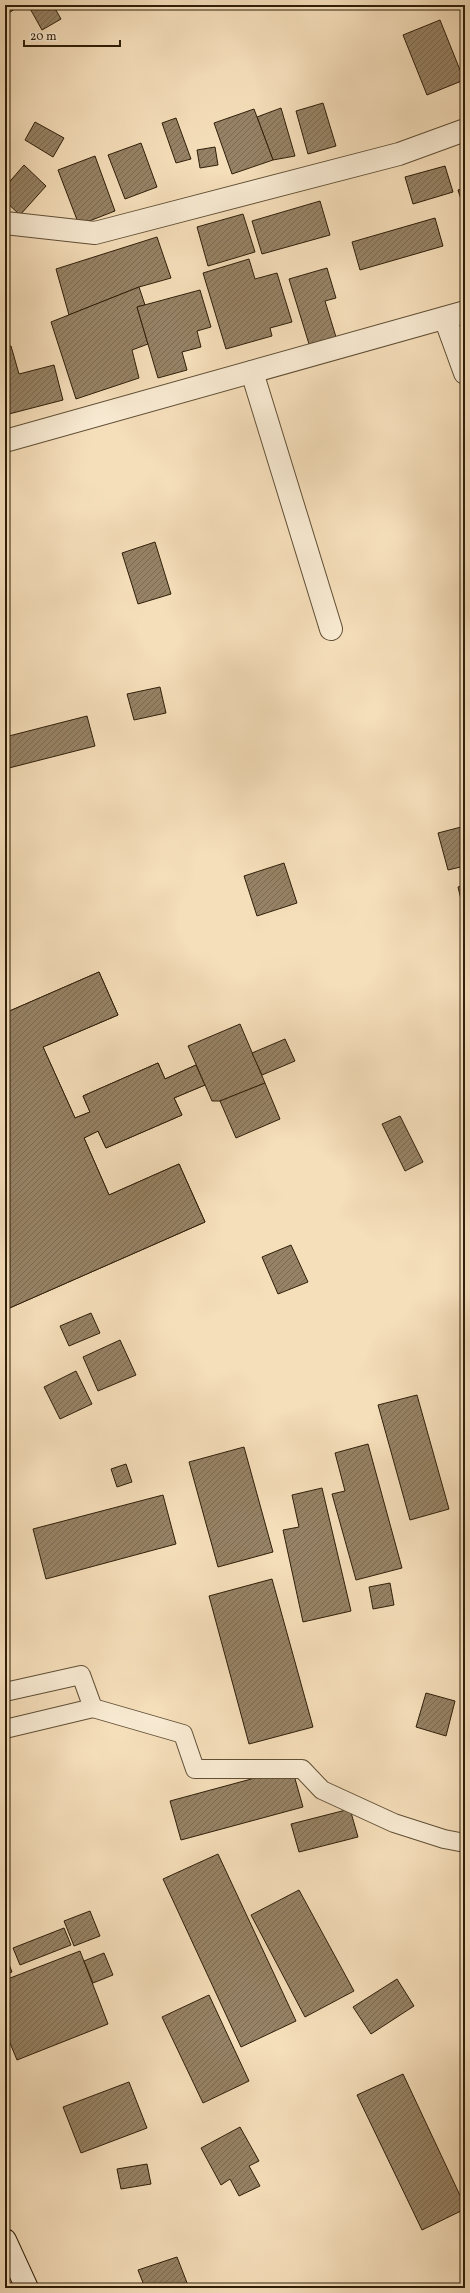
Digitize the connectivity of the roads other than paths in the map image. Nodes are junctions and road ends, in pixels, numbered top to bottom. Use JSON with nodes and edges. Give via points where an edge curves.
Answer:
{"nodes":[{"id":1,"x":465,"y":130,"type":"edge"},
{"id":2,"x":5,"y":223,"type":"edge"},
{"id":3,"x":455,"y":315,"type":"edge"},
{"id":4,"x":252,"y":372,"type":"junction"},
{"id":5,"x":465,"y":373,"type":"edge"},
{"id":6,"x":5,"y":441,"type":"edge"},
{"id":7,"x":331,"y":629,"type":"dead end"},
{"id":8,"x":5,"y":1692,"type":"edge"},
{"id":9,"x":93,"y":1708,"type":"junction"},
{"id":10,"x":5,"y":1729,"type":"edge"},
{"id":11,"x":465,"y":1843,"type":"edge"},
{"id":12,"x":5,"y":2240,"type":"edge"},
{"id":13,"x":27,"y":2288,"type":"edge"}],
"edges":[{"from":1,"to":2,"type":"street","via":[[399,154],[95,233]]},
{"from":3,"to":4,"type":"street"},
{"from":3,"to":5,"type":"street"},
{"from":4,"to":6,"type":"street"},
{"from":4,"to":7,"type":"street"},
{"from":8,"to":9,"type":"lane","via":[[81,1675]]},
{"from":9,"to":10,"type":"lane"},
{"from":9,"to":11,"type":"lane","via":[[183,1734],[195,1769],[302,1769],[322,1790],[394,1823],[444,1840]]},
{"from":12,"to":13,"type":"street"}]}
